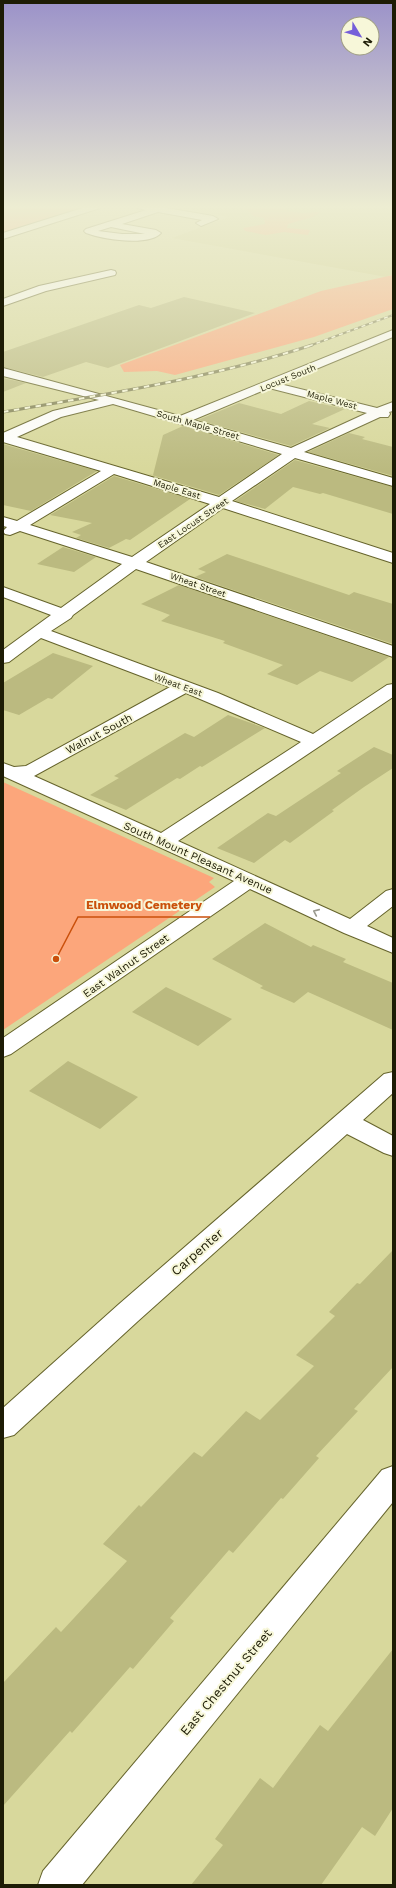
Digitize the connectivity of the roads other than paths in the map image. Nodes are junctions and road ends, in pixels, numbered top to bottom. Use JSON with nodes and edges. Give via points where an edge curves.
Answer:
{"nodes":[{"id":1,"x":22,"y":294,"type":"edge"},
{"id":2,"x":3,"y":303,"type":"edge"},
{"id":3,"x":393,"y":334,"type":"edge"},
{"id":4,"x":366,"y":345,"type":"junction"},
{"id":5,"x":386,"y":350,"type":"dead end"},
{"id":6,"x":3,"y":372,"type":"edge"},
{"id":7,"x":271,"y":385,"type":"junction"},
{"id":8,"x":115,"y":401,"type":"junction"},
{"id":9,"x":393,"y":406,"type":"edge"},
{"id":10,"x":379,"y":413,"type":"junction"},
{"id":11,"x":393,"y":416,"type":"edge"},
{"id":12,"x":182,"y":420,"type":"junction"},
{"id":13,"x":4,"y":437,"type":"edge"},
{"id":14,"x":294,"y":452,"type":"junction"},
{"id":15,"x":112,"y":470,"type":"junction"},
{"id":16,"x":393,"y":482,"type":"edge"},
{"id":17,"x":223,"y":503,"type":"junction"},
{"id":18,"x":3,"y":521,"type":"edge"},
{"id":19,"x":18,"y":526,"type":"junction"},
{"id":20,"x":3,"y":535,"type":"edge"},
{"id":21,"x":393,"y":558,"type":"edge"},
{"id":22,"x":134,"y":563,"type":"junction"},
{"id":23,"x":3,"y":592,"type":"edge"},
{"id":24,"x":65,"y":615,"type":"junction"},
{"id":25,"x":40,"y":632,"type":"junction"},
{"id":26,"x":393,"y":652,"type":"edge"},
{"id":27,"x":3,"y":658,"type":"edge"},
{"id":28,"x":184,"y":687,"type":"junction"},
{"id":29,"x":393,"y":689,"type":"edge"},
{"id":30,"x":315,"y":741,"type":"junction"},
{"id":31,"x":7,"y":771,"type":"edge"},
{"id":32,"x":162,"y":842,"type":"junction"},
{"id":33,"x":248,"y":881,"type":"junction"},
{"id":34,"x":393,"y":895,"type":"edge"},
{"id":35,"x":352,"y":928,"type":"junction"},
{"id":36,"x":393,"y":946,"type":"edge"},
{"id":37,"x":3,"y":1050,"type":"edge"},
{"id":38,"x":393,"y":1080,"type":"edge"},
{"id":39,"x":345,"y":1122,"type":"junction"},
{"id":40,"x":393,"y":1147,"type":"edge"},
{"id":41,"x":3,"y":1426,"type":"edge"},
{"id":42,"x":393,"y":1479,"type":"edge"},
{"id":43,"x":57,"y":1885,"type":"edge"}],
"edges":[{"from":1,"to":2,"type":"street"},
{"from":3,"to":4,"type":"street","name":"Locust South"},
{"from":4,"to":5,"type":"street"},
{"from":4,"to":7,"type":"street","name":"Locust South"},
{"from":6,"to":8,"type":"street","name":"South Maple Street"},
{"from":7,"to":10,"type":"street","name":"Maple West"},
{"from":7,"to":12,"type":"street","name":"Locust South"},
{"from":8,"to":12,"type":"street","name":"South Maple Street"},
{"from":8,"to":13,"type":"street","via":[[57,414]]},
{"from":9,"to":10,"type":"street","name":"East Locust Street"},
{"from":10,"to":11,"type":"street","name":"Maple West"},
{"from":10,"to":14,"type":"street","name":"East Locust Street"},
{"from":12,"to":14,"type":"street","name":"South Maple Street"},
{"from":13,"to":15,"type":"street","name":"Maple East"},
{"from":14,"to":16,"type":"street","name":"South Maple Street"},
{"from":14,"to":17,"type":"street","name":"East Locust Street"},
{"from":15,"to":17,"type":"street","name":"Maple East"},
{"from":15,"to":19,"type":"street"},
{"from":17,"to":21,"type":"street","name":"Maple East"},
{"from":17,"to":22,"type":"street","name":"East Locust Street"},
{"from":18,"to":19,"type":"street","name":"Wheat Street"},
{"from":19,"to":20,"type":"street"},
{"from":19,"to":22,"type":"street","name":"Wheat Street"},
{"from":22,"to":24,"type":"street","name":"East Locust Street"},
{"from":22,"to":26,"type":"street","name":"Wheat Street"},
{"from":23,"to":24,"type":"street"},
{"from":24,"to":25,"type":"street","name":"East Locust Street"},
{"from":25,"to":27,"type":"street","name":"East Locust Street"},
{"from":25,"to":28,"type":"street","name":"Wheat East"},
{"from":28,"to":30,"type":"street","name":"Wheat East"},
{"from":28,"to":31,"type":"street","name":"Walnut South","via":[[30,771]]},
{"from":29,"to":30,"type":"street"},
{"from":30,"to":32,"type":"street"},
{"from":31,"to":32,"type":"street","name":"South Mount Pleasant Avenue"},
{"from":32,"to":33,"type":"street","name":"South Mount Pleasant Avenue"},
{"from":35,"to":33,"type":"street","name":"South Mount Pleasant Avenue","one_way":true},
{"from":33,"to":37,"type":"street","name":"East Walnut Street"},
{"from":34,"to":35,"type":"street"},
{"from":35,"to":36,"type":"street","name":"South Mount Pleasant Avenue"},
{"from":38,"to":39,"type":"street","name":"Carpenter"},
{"from":39,"to":40,"type":"street"},
{"from":39,"to":41,"type":"street","name":"Carpenter"},
{"from":42,"to":43,"type":"street","name":"East Chestnut Street"}]}
